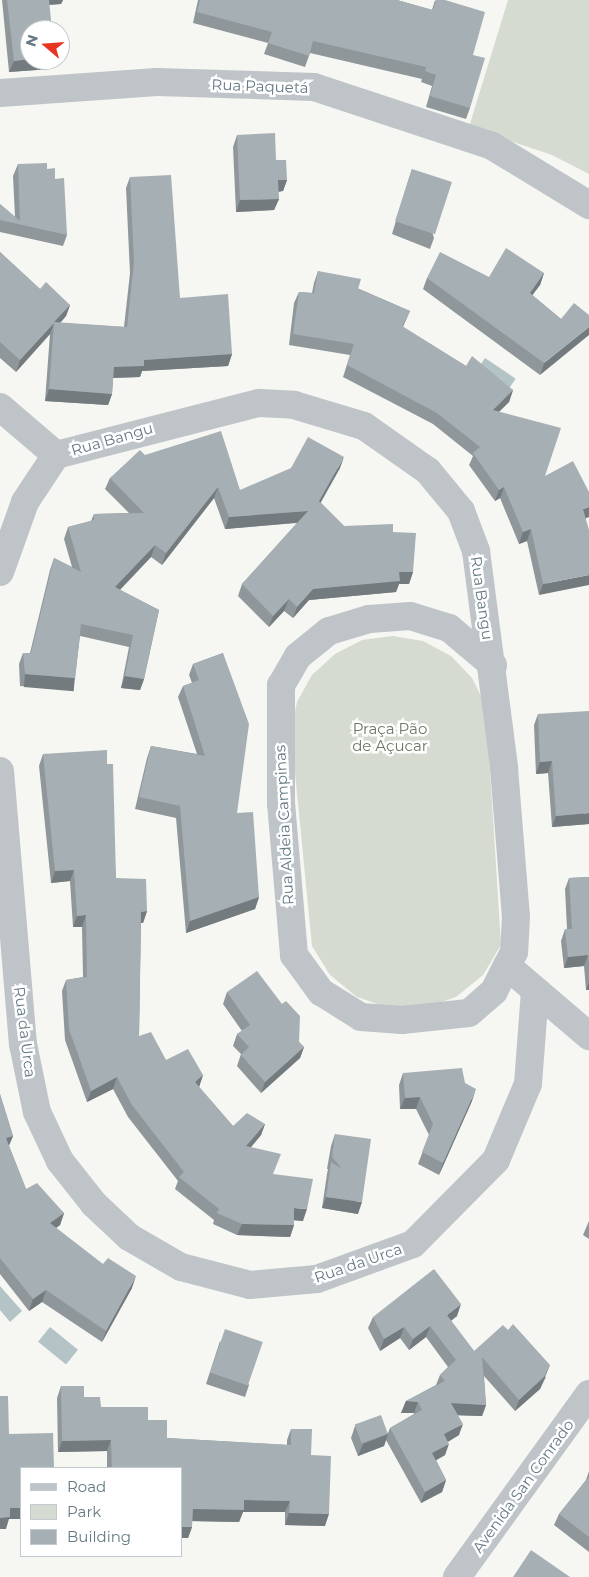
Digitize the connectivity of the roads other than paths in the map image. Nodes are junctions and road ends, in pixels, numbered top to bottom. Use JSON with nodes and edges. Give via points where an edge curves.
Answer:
{"nodes":[{"id":1,"x":0,"y":93,"type":"edge"},
{"id":2,"x":588,"y":203,"type":"edge"},
{"id":3,"x":0,"y":407,"type":"edge"},
{"id":4,"x":56,"y":455,"type":"junction"},
{"id":5,"x":0,"y":572,"type":"edge"},
{"id":6,"x":493,"y":665,"type":"junction"},
{"id":7,"x":0,"y":771,"type":"edge"},
{"id":8,"x":507,"y":966,"type":"junction"},
{"id":9,"x":535,"y":990,"type":"junction"},
{"id":10,"x":589,"y":1036,"type":"edge"},
{"id":11,"x":589,"y":1394,"type":"edge"},
{"id":12,"x":456,"y":1577,"type":"edge"}],
"edges":[{"from":1,"to":2,"type":"street","name":"Rua Paquetá","via":[[157,82],[314,87],[492,146]]},
{"from":3,"to":4,"type":"street"},
{"from":4,"to":5,"type":"street","via":[[24,502]]},
{"from":4,"to":6,"type":"street","name":"Rua Bangu","via":[[259,403],[294,405],[364,426],[428,471],[461,511],[476,551]]},
{"from":6,"to":8,"type":"street","name":"Rua Bangu","via":[[516,916],[514,952]]},
{"from":6,"to":8,"type":"street","name":"Rua Aldeia Campinas","via":[[449,628],[410,616],[369,619],[329,631],[298,656],[281,685],[281,803],[294,955],[321,992],[361,1017],[402,1020],[469,1013],[494,991]]},
{"from":7,"to":9,"type":"street","name":"Rua da Urca","via":[[23,1044],[37,1112],[60,1161],[94,1204],[129,1237],[181,1267],[250,1285],[317,1279],[412,1244],[496,1160],[528,1084]]},
{"from":8,"to":9,"type":"street"},
{"from":9,"to":10,"type":"street"},
{"from":11,"to":12,"type":"street","name":"Avenida San Conrado"}]}
